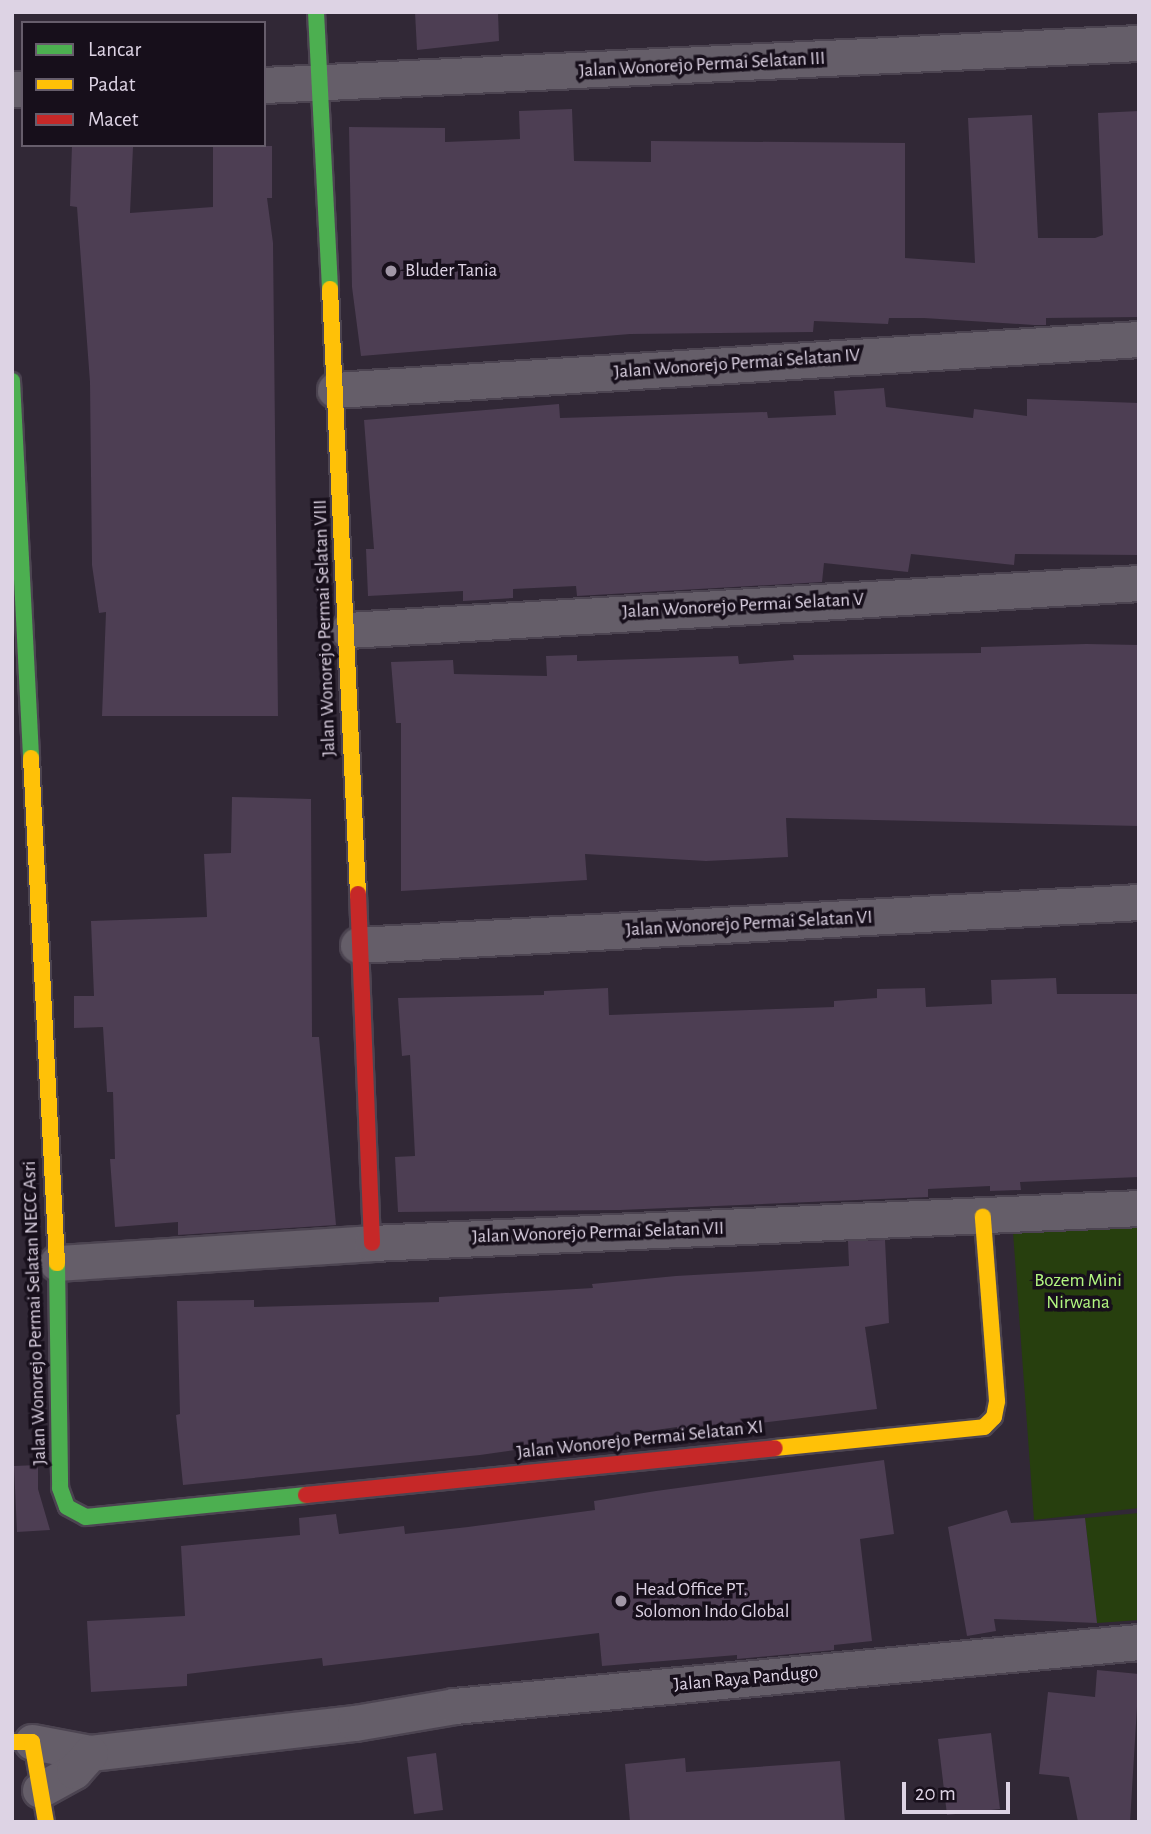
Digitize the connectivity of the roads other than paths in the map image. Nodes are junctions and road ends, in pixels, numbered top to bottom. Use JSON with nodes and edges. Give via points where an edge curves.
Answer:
{"nodes":[{"id":1,"x":316,"y":12,"type":"edge"},
{"id":2,"x":1139,"y":43,"type":"edge"},
{"id":3,"x":322,"y":84,"type":"junction"},
{"id":4,"x":266,"y":85,"type":"edge"},
{"id":5,"x":1139,"y":339,"type":"edge"},
{"id":6,"x":12,"y":381,"type":"edge"},
{"id":7,"x":335,"y":390,"type":"junction"},
{"id":8,"x":1139,"y":583,"type":"edge"},
{"id":9,"x":348,"y":629,"type":"junction"},
{"id":10,"x":1139,"y":902,"type":"edge"},
{"id":11,"x":358,"y":945,"type":"junction"},
{"id":12,"x":1139,"y":1208,"type":"edge"},
{"id":13,"x":983,"y":1217,"type":"junction"},
{"id":14,"x":372,"y":1243,"type":"junction"},
{"id":15,"x":57,"y":1264,"type":"junction"},
{"id":16,"x":86,"y":1517,"type":"joint"},
{"id":17,"x":1139,"y":1642,"type":"edge"},
{"id":18,"x":22,"y":1742,"type":"edge"},
{"id":19,"x":90,"y":1753,"type":"junction"},
{"id":20,"x":36,"y":1801,"type":"edge"}],
"edges":[{"from":1,"to":3,"type":"street","name":"Jalan Wonorejo Permai Selatan VIII"},
{"from":2,"to":3,"type":"street","name":"Jalan Wonorejo Permai Selatan III"},
{"from":3,"to":4,"type":"street","name":"Jalan Wonorejo Permai Selatan III"},
{"from":3,"to":7,"type":"street","name":"Jalan Wonorejo Permai Selatan VIII"},
{"from":5,"to":7,"type":"street","name":"Jalan Wonorejo Permai Selatan IV"},
{"from":6,"to":15,"type":"street","name":"Jalan Wonorejo Permai Selatan NECC Asri"},
{"from":7,"to":9,"type":"street","name":"Jalan Wonorejo Permai Selatan VIII"},
{"from":8,"to":9,"type":"street","name":"Jalan Wonorejo Permai Selatan V"},
{"from":9,"to":11,"type":"street","name":"Jalan Wonorejo Permai Selatan VIII"},
{"from":10,"to":11,"type":"street","name":"Jalan Wonorejo Permai Selatan VI"},
{"from":11,"to":14,"type":"street","name":"Jalan Wonorejo Permai Selatan VIII"},
{"from":12,"to":13,"type":"street","name":"Jalan Wonorejo Permai Selatan VII"},
{"from":13,"to":14,"type":"street","name":"Jalan Wonorejo Permai Selatan VII"},
{"from":13,"to":16,"type":"street","name":"Jalan Wonorejo Permai Selatan XI","via":[[997,1401],[994,1418],[984,1427]]},
{"from":14,"to":15,"type":"street","name":"Jalan Wonorejo Permai Selatan VII"},
{"from":15,"to":16,"type":"street","name":"Jalan Wonorejo Permai Selatan NECC Asri","via":[[60,1488],[67,1507]]},
{"from":17,"to":19,"type":"street","name":"Jalan Raya Pandugo","via":[[454,1706],[355,1723]]},
{"from":18,"to":19,"type":"street","name":"Jalan Raya Pandugo"},
{"from":18,"to":20,"type":"street"},
{"from":19,"to":20,"type":"street"}]}
